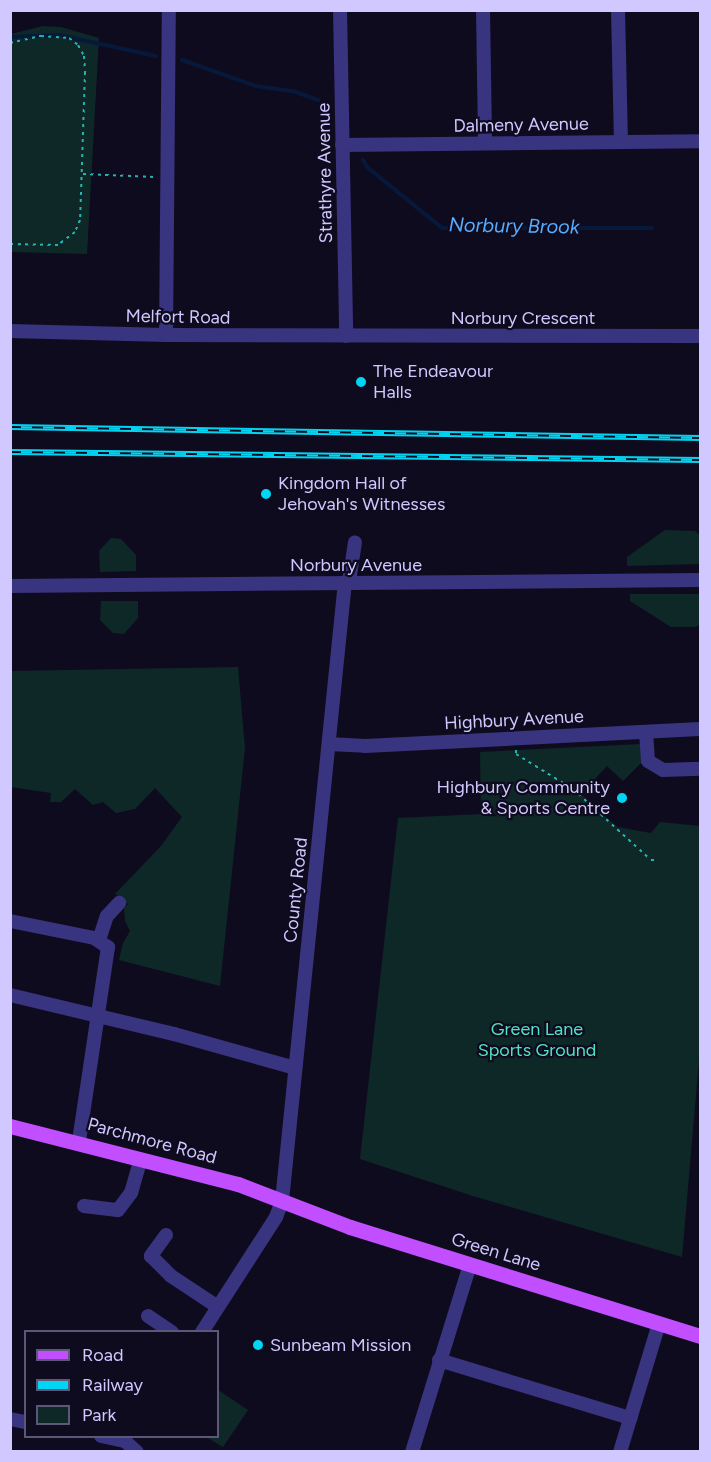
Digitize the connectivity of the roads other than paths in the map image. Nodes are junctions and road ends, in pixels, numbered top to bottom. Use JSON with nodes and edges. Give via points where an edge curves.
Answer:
{"nodes":[{"id":1,"x":169,"y":10,"type":"edge"},
{"id":2,"x":340,"y":10,"type":"edge"},
{"id":3,"x":483,"y":10,"type":"edge"},
{"id":4,"x":618,"y":10,"type":"edge"},
{"id":5,"x":700,"y":141,"type":"edge"},
{"id":6,"x":621,"y":142,"type":"junction"},
{"id":7,"x":485,"y":143,"type":"junction"},
{"id":8,"x":342,"y":145,"type":"junction"},
{"id":9,"x":10,"y":331,"type":"edge"},
{"id":10,"x":166,"y":335,"type":"junction"},
{"id":11,"x":346,"y":336,"type":"junction"},
{"id":12,"x":700,"y":336,"type":"edge"},
{"id":13,"x":355,"y":542,"type":"dead end"},
{"id":14,"x":700,"y":580,"type":"edge"},
{"id":15,"x":347,"y":582,"type":"junction"},
{"id":16,"x":10,"y":586,"type":"edge"},
{"id":17,"x":700,"y":729,"type":"edge"},
{"id":18,"x":646,"y":732,"type":"junction"},
{"id":19,"x":329,"y":744,"type":"junction"},
{"id":20,"x":700,"y":769,"type":"edge"},
{"id":21,"x":119,"y":903,"type":"dead end"},
{"id":22,"x":10,"y":921,"type":"edge"},
{"id":23,"x":99,"y":940,"type":"junction"},
{"id":24,"x":10,"y":995,"type":"edge"},
{"id":25,"x":97,"y":1017,"type":"junction"},
{"id":26,"x":295,"y":1068,"type":"junction"},
{"id":27,"x":10,"y":1126,"type":"edge"},
{"id":28,"x":79,"y":1142,"type":"junction"},
{"id":29,"x":141,"y":1159,"type":"junction"},
{"id":30,"x":282,"y":1201,"type":"junction"},
{"id":31,"x":84,"y":1206,"type":"dead end"},
{"id":32,"x":166,"y":1234,"type":"dead end"},
{"id":33,"x":470,"y":1265,"type":"junction"},
{"id":34,"x":218,"y":1307,"type":"junction"},
{"id":35,"x":148,"y":1316,"type":"dead end"},
{"id":36,"x":659,"y":1324,"type":"junction"},
{"id":37,"x":169,"y":1330,"type":"edge"},
{"id":38,"x":203,"y":1330,"type":"edge"},
{"id":39,"x":700,"y":1336,"type":"edge"},
{"id":40,"x":439,"y":1360,"type":"junction"},
{"id":41,"x":630,"y":1418,"type":"junction"},
{"id":42,"x":106,"y":1438,"type":"edge"},
{"id":43,"x":132,"y":1446,"type":"edge"},
{"id":44,"x":412,"y":1452,"type":"edge"},
{"id":45,"x":620,"y":1452,"type":"edge"}],
"edges":[{"from":1,"to":10,"type":"street"},
{"from":2,"to":8,"type":"street","name":"Strathyre Avenue"},
{"from":3,"to":7,"type":"street"},
{"from":4,"to":6,"type":"street"},
{"from":5,"to":6,"type":"street","name":"Dalmeny Avenue"},
{"from":6,"to":7,"type":"street","name":"Dalmeny Avenue"},
{"from":7,"to":8,"type":"street","name":"Dalmeny Avenue"},
{"from":8,"to":11,"type":"street","name":"Strathyre Avenue"},
{"from":9,"to":10,"type":"street","name":"Melfort Road"},
{"from":10,"to":11,"type":"street","name":"Melfort Road"},
{"from":11,"to":12,"type":"street","name":"Norbury Crescent"},
{"from":13,"to":15,"type":"street","name":"County Road"},
{"from":14,"to":15,"type":"street","name":"Norbury Avenue"},
{"from":15,"to":16,"type":"street","name":"Norbury Avenue"},
{"from":15,"to":19,"type":"street","name":"County Road"},
{"from":17,"to":18,"type":"street","name":"Highbury Avenue"},
{"from":18,"to":19,"type":"street","name":"Highbury Avenue","via":[[365,746]]},
{"from":18,"to":20,"type":"street","via":[[648,761],[663,770]]},
{"from":19,"to":26,"type":"street","name":"County Road"},
{"from":21,"to":23,"type":"street","via":[[107,916]]},
{"from":22,"to":23,"type":"street"},
{"from":23,"to":25,"type":"street","via":[[106,944],[109,953]]},
{"from":24,"to":25,"type":"street"},
{"from":25,"to":26,"type":"street"},
{"from":25,"to":28,"type":"street"},
{"from":26,"to":30,"type":"street","name":"County Road"},
{"from":27,"to":28,"type":"main road","name":"Parchmore Road"},
{"from":28,"to":29,"type":"main road","name":"Parchmore Road"},
{"from":29,"to":30,"type":"main road","name":"Parchmore Road","via":[[222,1179]]},
{"from":29,"to":31,"type":"street","via":[[131,1193],[118,1210]]},
{"from":30,"to":33,"type":"main road","name":"Green Lane"},
{"from":30,"to":34,"type":"street","via":[[276,1217]]},
{"from":32,"to":34,"type":"street","via":[[152,1256],[171,1276]]},
{"from":33,"to":36,"type":"main road","name":"Green Lane"},
{"from":33,"to":40,"type":"street"},
{"from":34,"to":38,"type":"street"},
{"from":35,"to":37,"type":"street"},
{"from":36,"to":39,"type":"main road","name":"Green Lane"},
{"from":36,"to":41,"type":"street"},
{"from":40,"to":41,"type":"street"},
{"from":40,"to":44,"type":"street"},
{"from":41,"to":45,"type":"street"},
{"from":42,"to":43,"type":"street"}]}
